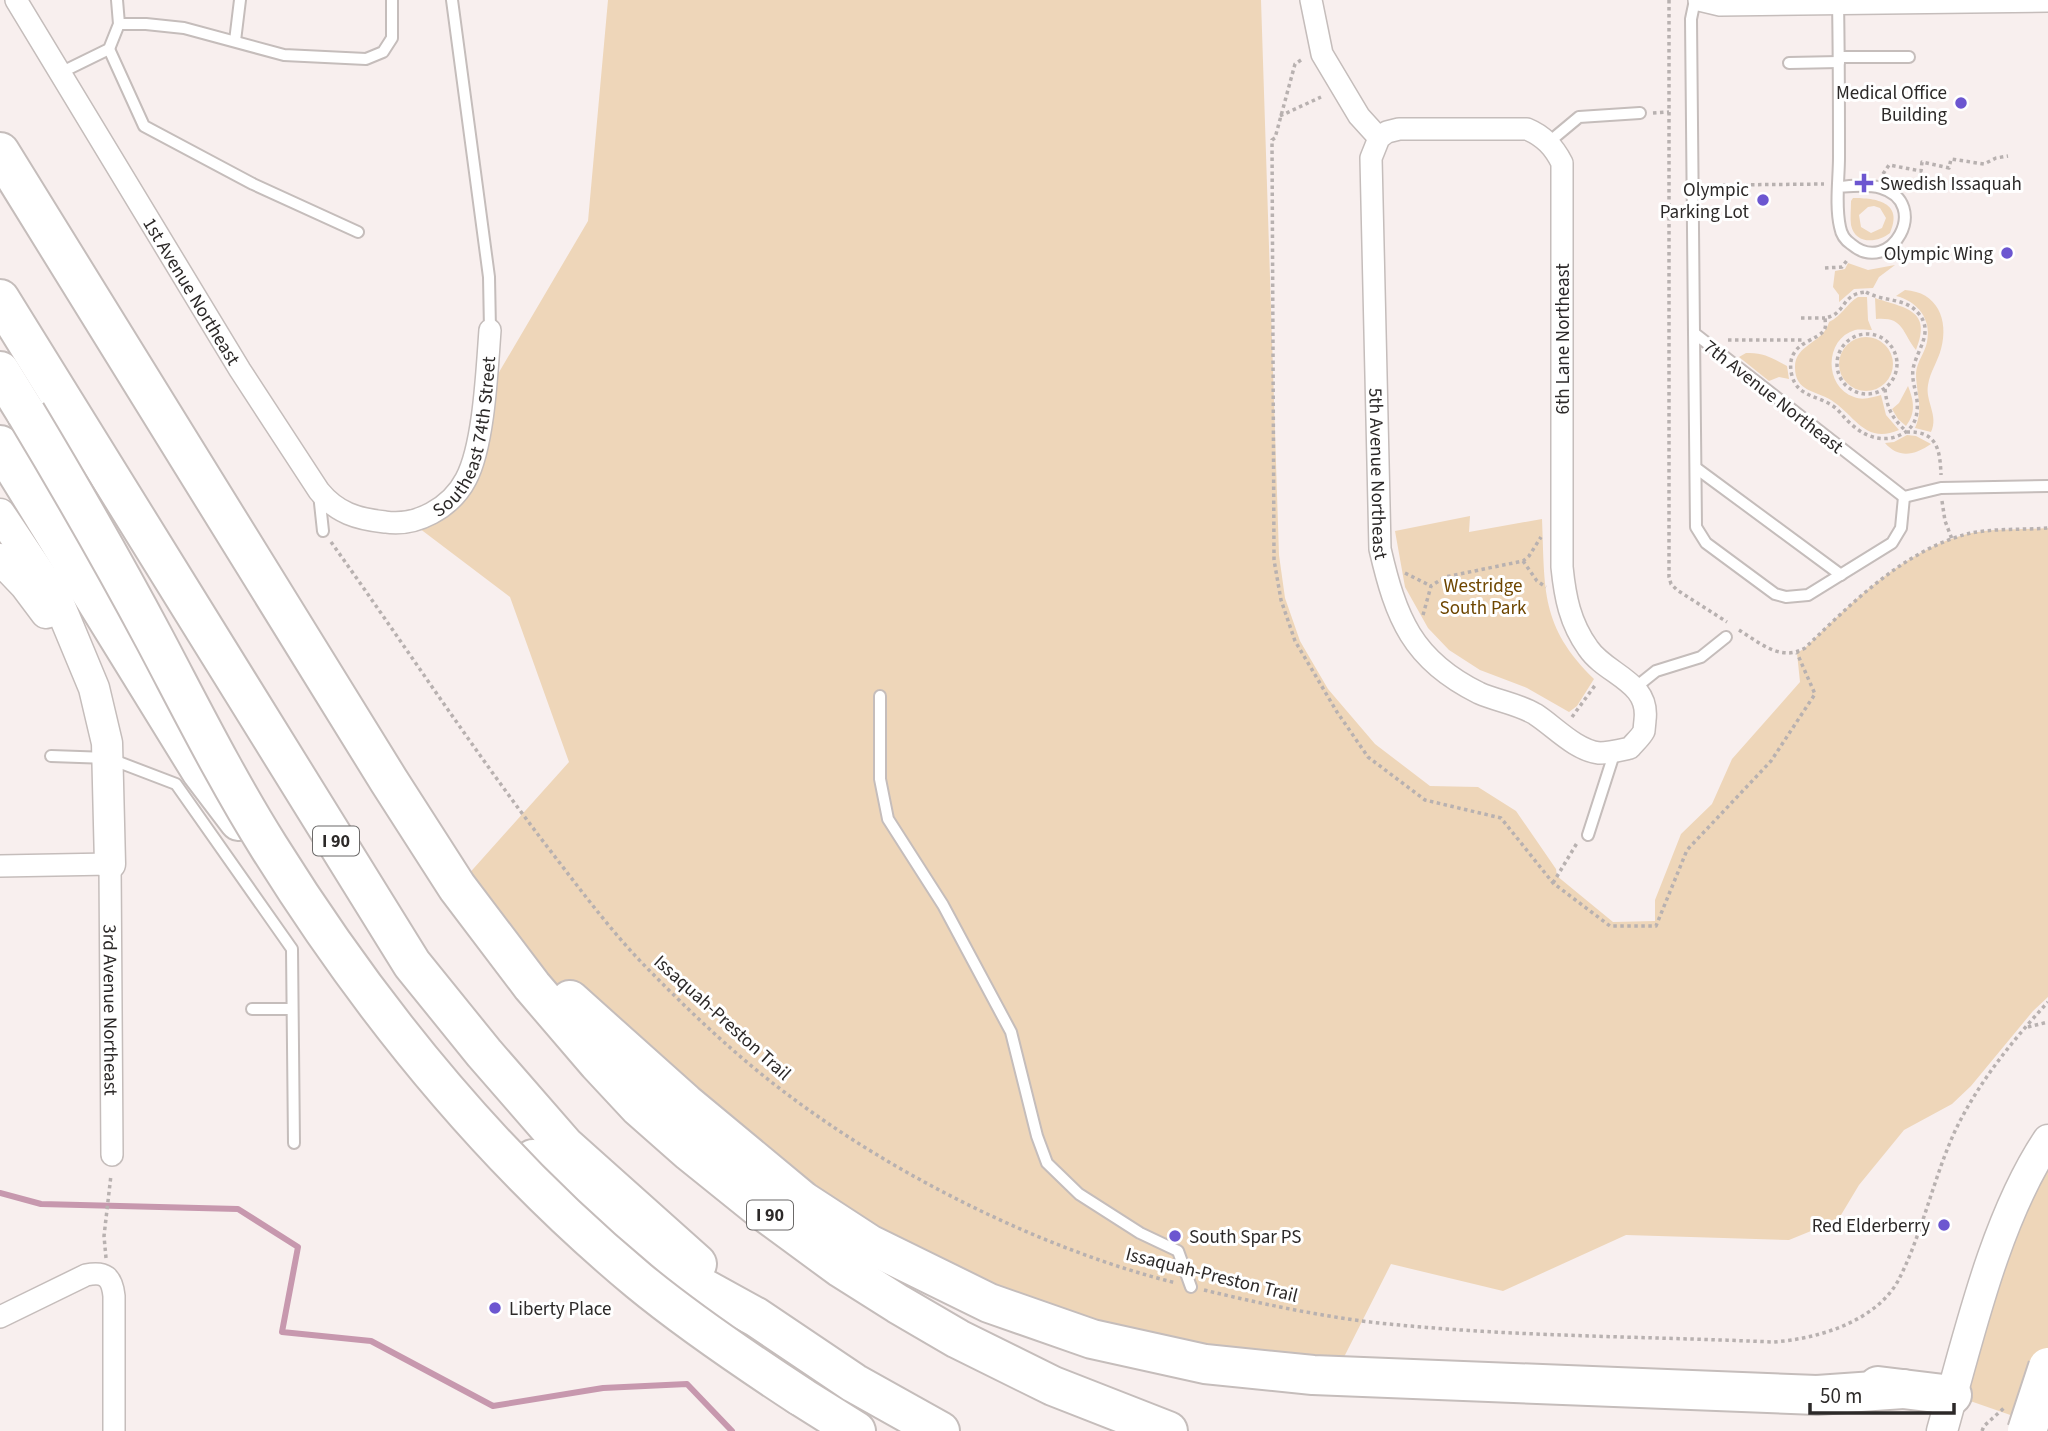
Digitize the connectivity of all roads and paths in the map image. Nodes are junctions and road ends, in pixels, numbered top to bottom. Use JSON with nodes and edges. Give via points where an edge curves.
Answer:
{"nodes":[{"id":1,"x":16,"y":0,"type":"edge"},
{"id":2,"x":117,"y":0,"type":"edge"},
{"id":3,"x":240,"y":0,"type":"edge"},
{"id":4,"x":392,"y":0,"type":"edge"},
{"id":5,"x":452,"y":0,"type":"edge"},
{"id":6,"x":1311,"y":0,"type":"edge"},
{"id":7,"x":1668,"y":0,"type":"edge"},
{"id":8,"x":1697,"y":0,"type":"edge"},
{"id":9,"x":2048,"y":1,"type":"edge"},
{"id":10,"x":1838,"y":2,"type":"edge"},
{"id":11,"x":119,"y":24,"type":"junction"},
{"id":12,"x":235,"y":41,"type":"junction"},
{"id":13,"x":109,"y":49,"type":"junction"},
{"id":14,"x":1909,"y":57,"type":"dead end"},
{"id":15,"x":1301,"y":60,"type":"dead end"},
{"id":16,"x":1839,"y":60,"type":"junction"},
{"id":17,"x":1789,"y":63,"type":"dead end"},
{"id":18,"x":60,"y":73,"type":"junction"},
{"id":19,"x":1321,"y":97,"type":"dead end"},
{"id":20,"x":1640,"y":113,"type":"dead end"},
{"id":21,"x":1280,"y":116,"type":"junction"},
{"id":22,"x":1379,"y":138,"type":"junction"},
{"id":23,"x":1549,"y":142,"type":"junction"},
{"id":24,"x":0,"y":152,"type":"edge"},
{"id":25,"x":2008,"y":156,"type":"dead end"},
{"id":26,"x":1884,"y":174,"type":"dead end"},
{"id":27,"x":1824,"y":184,"type":"dead end"},
{"id":28,"x":1723,"y":185,"type":"dead end"},
{"id":29,"x":1839,"y":187,"type":"junction"},
{"id":30,"x":358,"y":232,"type":"dead end"},
{"id":31,"x":1848,"y":259,"type":"dead end"},
{"id":32,"x":1825,"y":268,"type":"dead end"},
{"id":33,"x":0,"y":299,"type":"edge"},
{"id":34,"x":1801,"y":317,"type":"dead end"},
{"id":35,"x":1825,"y":318,"type":"junction"},
{"id":36,"x":490,"y":331,"type":"joint"},
{"id":37,"x":1694,"y":334,"type":"junction"},
{"id":38,"x":1724,"y":340,"type":"dead end"},
{"id":39,"x":1806,"y":340,"type":"junction"},
{"id":40,"x":0,"y":371,"type":"edge"},
{"id":41,"x":1885,"y":389,"type":"junction"},
{"id":42,"x":1907,"y":432,"type":"junction"},
{"id":43,"x":0,"y":445,"type":"edge"},
{"id":44,"x":1696,"y":468,"type":"junction"},
{"id":45,"x":2048,"y":486,"type":"edge"},
{"id":46,"x":1941,"y":488,"type":"junction"},
{"id":47,"x":319,"y":491,"type":"junction"},
{"id":48,"x":1904,"y":497,"type":"junction"},
{"id":49,"x":0,"y":514,"type":"edge"},
{"id":50,"x":411,"y":522,"type":"joint"},
{"id":51,"x":2048,"y":528,"type":"edge"},
{"id":52,"x":323,"y":531,"type":"joint"},
{"id":53,"x":1546,"y":532,"type":"dead end"},
{"id":54,"x":1952,"y":539,"type":"junction"},
{"id":55,"x":0,"y":559,"type":"edge"},
{"id":56,"x":1523,"y":561,"type":"junction"},
{"id":57,"x":1397,"y":569,"type":"dead end"},
{"id":58,"x":1841,"y":575,"type":"junction"},
{"id":59,"x":1431,"y":586,"type":"junction"},
{"id":60,"x":1547,"y":587,"type":"dead end"},
{"id":61,"x":1418,"y":618,"type":"dead end"},
{"id":62,"x":1726,"y":637,"type":"dead end"},
{"id":63,"x":1797,"y":653,"type":"junction"},
{"id":64,"x":82,"y":660,"type":"junction"},
{"id":65,"x":1599,"y":679,"type":"dead end"},
{"id":66,"x":1636,"y":687,"type":"junction"},
{"id":67,"x":880,"y":696,"type":"dead end"},
{"id":68,"x":1572,"y":718,"type":"dead end"},
{"id":69,"x":1615,"y":751,"type":"junction"},
{"id":70,"x":51,"y":756,"type":"dead end"},
{"id":71,"x":108,"y":758,"type":"junction"},
{"id":72,"x":1588,"y":835,"type":"joint"},
{"id":73,"x":110,"y":864,"type":"junction"},
{"id":74,"x":0,"y":866,"type":"edge"},
{"id":75,"x":1553,"y":883,"type":"junction"},
{"id":76,"x":457,"y":887,"type":"junction"},
{"id":77,"x":2048,"y":1002,"type":"edge"},
{"id":78,"x":252,"y":1009,"type":"dead end"},
{"id":79,"x":292,"y":1009,"type":"junction"},
{"id":80,"x":2048,"y":1022,"type":"edge"},
{"id":81,"x":2026,"y":1028,"type":"junction"},
{"id":82,"x":2048,"y":1140,"type":"edge"},
{"id":83,"x":294,"y":1143,"type":"dead end"},
{"id":84,"x":112,"y":1155,"type":"joint"},
{"id":85,"x":107,"y":1277,"type":"junction"},
{"id":86,"x":1191,"y":1287,"type":"junction"},
{"id":87,"x":0,"y":1317,"type":"edge"},
{"id":88,"x":756,"y":1317,"type":"junction"},
{"id":89,"x":2048,"y":1367,"type":"edge"},
{"id":90,"x":1952,"y":1395,"type":"junction"},
{"id":91,"x":114,"y":1431,"type":"edge"},
{"id":92,"x":856,"y":1431,"type":"edge"},
{"id":93,"x":940,"y":1431,"type":"edge"},
{"id":94,"x":1168,"y":1431,"type":"edge"},
{"id":95,"x":1942,"y":1431,"type":"edge"},
{"id":96,"x":2026,"y":1431,"type":"edge"}],
"edges":[{"from":1,"to":18,"type":"street","name":"1st Avenue Northeast"},
{"from":2,"to":11,"type":"lane"},
{"from":3,"to":12,"type":"lane"},
{"from":4,"to":12,"type":"lane","via":[[392,38],[383,52],[366,59],[284,55]]},
{"from":5,"to":36,"type":"lane","via":[[489,277]]},
{"from":6,"to":22,"type":"street","via":[[1322,54],[1359,116]]},
{"from":7,"to":63,"type":"path","via":[[1669,577],[1676,590],[1768,649]]},
{"from":8,"to":10,"type":"street","via":[[1720,5]]},
{"from":8,"to":37,"type":"lane","name":"7th Avenue Northeast","via":[[1691,19]]},
{"from":9,"to":10,"type":"street"},
{"from":10,"to":16,"type":"lane"},
{"from":11,"to":12,"type":"lane","via":[[176,27]]},
{"from":11,"to":13,"type":"lane"},
{"from":13,"to":18,"type":"lane"},
{"from":13,"to":30,"type":"lane","via":[[144,127]]},
{"from":14,"to":16,"type":"lane"},
{"from":15,"to":21,"type":"path","via":[[1295,64]]},
{"from":16,"to":17,"type":"lane"},
{"from":16,"to":29,"type":"lane"},
{"from":18,"to":47,"type":"street","name":"1st Avenue Northeast"},
{"from":19,"to":21,"type":"path"},
{"from":20,"to":23,"type":"lane","via":[[1579,117]]},
{"from":21,"to":75,"type":"path","via":[[1272,140],[1274,560],[1291,631],[1368,757],[1425,800],[1501,818]]},
{"from":22,"to":23,"type":"street","via":[[1399,129],[1527,129]]},
{"from":22,"to":69,"type":"street","name":"5th Avenue Northeast","via":[[1371,158],[1380,549],[1391,594],[1411,638],[1451,678],[1533,713],[1574,743],[1597,753]]},
{"from":23,"to":66,"type":"street","name":"6th Lane Northeast","via":[[1562,163],[1564,588],[1569,612],[1590,652]]},
{"from":24,"to":76,"type":"highway","number":"I 90"},
{"from":25,"to":26,"type":"path","via":[[1984,163],[1951,159],[1949,168],[1922,162],[1921,171],[1889,164]]},
{"from":27,"to":28,"type":"path"},
{"from":29,"to":29,"type":"lane","via":[[1840,227],[1852,246],[1874,252],[1900,237],[1903,206],[1897,197],[1879,187]]},
{"from":31,"to":32,"type":"path","via":[[1842,267]]},
{"from":33,"to":88,"type":"highway","number":"I 90","via":[[412,964],[565,1146]]},
{"from":34,"to":35,"type":"path"},
{"from":35,"to":39,"type":"path","via":[[1822,332]]},
{"from":35,"to":42,"type":"path","via":[[1840,311],[1855,293],[1866,292],[1902,301],[1919,314],[1926,331],[1913,368],[1916,417]]},
{"from":36,"to":50,"type":"street","name":"Southeast 74th Street","via":[[485,396],[466,478],[436,511]]},
{"from":37,"to":44,"type":"lane"},
{"from":37,"to":48,"type":"lane","name":"7th Avenue Northeast"},
{"from":38,"to":39,"type":"path"},
{"from":39,"to":42,"type":"path","via":[[1791,366],[1800,391],[1829,403],[1868,435],[1881,439]]},
{"from":40,"to":92,"type":"highway","bridge":true,"via":[[94,528],[269,848],[351,971],[407,1044],[499,1150],[601,1248],[683,1315]]},
{"from":41,"to":41,"type":"path","via":[[1896,373],[1891,346],[1871,334],[1846,341],[1836,359],[1840,379],[1855,393],[1875,394]]},
{"from":41,"to":42,"type":"path","via":[[1892,417]]},
{"from":42,"to":46,"type":"path","via":[[1920,431],[1938,448]]},
{"from":43,"to":88,"type":"highway","via":[[201,771],[366,981],[475,1103],[556,1182],[656,1262]]},
{"from":44,"to":58,"type":"lane"},
{"from":44,"to":58,"type":"lane","via":[[1696,527],[1706,543],[1786,597],[1808,595]]},
{"from":45,"to":46,"type":"lane"},
{"from":46,"to":48,"type":"lane"},
{"from":46,"to":54,"type":"path"},
{"from":47,"to":50,"type":"street","name":"1st Avenue Northeast","via":[[330,505],[347,514],[394,524]]},
{"from":47,"to":52,"type":"lane"},
{"from":48,"to":58,"type":"lane","via":[[1898,536]]},
{"from":49,"to":64,"type":"street","via":[[57,599]]},
{"from":51,"to":54,"type":"path","via":[[1970,533]]},
{"from":52,"to":86,"type":"path","name":"Issaquah-Preston Trail","via":[[475,750],[596,909],[643,964],[712,1032],[787,1094],[879,1156],[955,1198],[1061,1245]]},
{"from":53,"to":56,"type":"path"},
{"from":54,"to":63,"type":"path","via":[[1889,573]]},
{"from":55,"to":64,"type":"street"},
{"from":56,"to":59,"type":"path","via":[[1445,577]]},
{"from":56,"to":60,"type":"path","via":[[1537,582]]},
{"from":57,"to":59,"type":"path"},
{"from":59,"to":61,"type":"path"},
{"from":62,"to":66,"type":"lane","via":[[1701,657],[1656,671]]},
{"from":63,"to":75,"type":"path","via":[[1815,694],[1771,761],[1687,850],[1656,926],[1610,926]]},
{"from":64,"to":71,"type":"street","via":[[100,710]]},
{"from":65,"to":68,"type":"path"},
{"from":66,"to":69,"type":"street","via":[[1647,710],[1644,730],[1630,748]]},
{"from":67,"to":86,"type":"lane","via":[[880,779],[888,819],[943,905],[1011,1032],[1047,1163],[1080,1194],[1140,1233],[1178,1251]]},
{"from":69,"to":72,"type":"lane"},
{"from":70,"to":71,"type":"lane"},
{"from":71,"to":73,"type":"street"},
{"from":71,"to":79,"type":"lane","via":[[176,784],[292,949]]},
{"from":72,"to":75,"type":"path","via":[[1576,844]]},
{"from":73,"to":74,"type":"street"},
{"from":73,"to":84,"type":"street","name":"3rd Avenue Northeast"},
{"from":76,"to":90,"type":"highway","via":[[575,1004],[757,1161],[916,1256],[984,1287],[1068,1316],[1168,1341],[1281,1356],[1809,1380]]},
{"from":76,"to":94,"type":"highway","number":"I 90","via":[[532,986],[639,1107],[762,1210],[841,1268],[958,1339],[1053,1386]]},
{"from":77,"to":81,"type":"path","name":"Issaquah-Preston Trail"},
{"from":78,"to":79,"type":"lane"},
{"from":79,"to":83,"type":"lane"},
{"from":80,"to":81,"type":"path"},
{"from":81,"to":86,"type":"path","name":"Issaquah-Preston Trail","via":[[1983,1082],[1960,1123],[1898,1281],[1873,1308],[1824,1333],[1773,1342],[1451,1328],[1371,1322]]},
{"from":82,"to":90,"type":"street","via":[[2008,1217]]},
{"from":84,"to":85,"type":"path","via":[[104,1236]]},
{"from":85,"to":87,"type":"street","via":[[86,1275]]},
{"from":85,"to":91,"type":"street","via":[[114,1296]]},
{"from":88,"to":93,"type":"highway","number":"I 90","via":[[854,1383]]},
{"from":89,"to":96,"type":"highway","bridge":true},
{"from":90,"to":95,"type":"street"}]}
